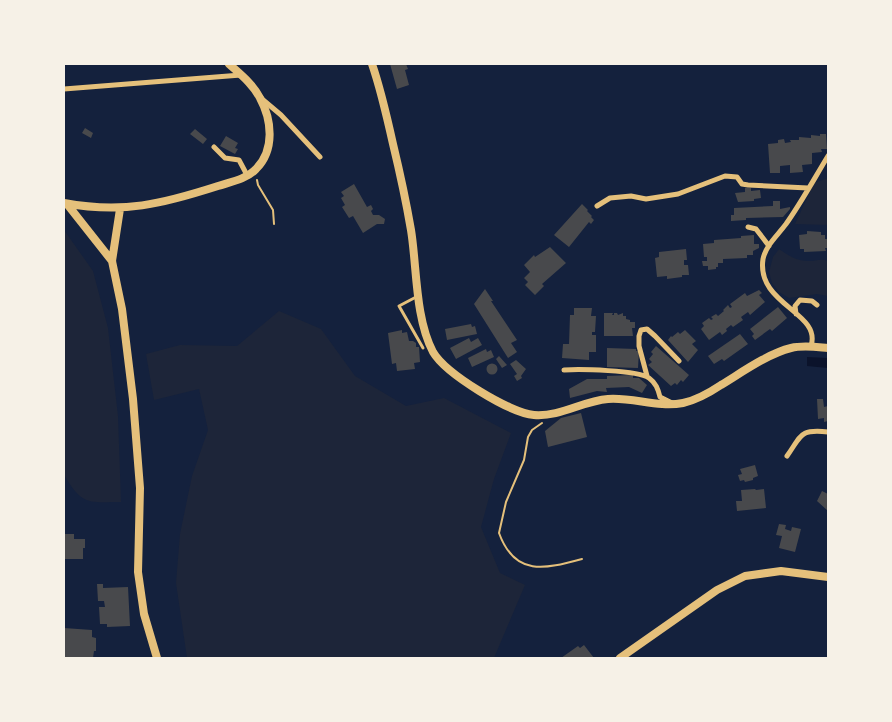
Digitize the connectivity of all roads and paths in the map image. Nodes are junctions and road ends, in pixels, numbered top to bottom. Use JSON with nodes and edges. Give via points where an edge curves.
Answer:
{"nodes":[{"id":1,"x":229,"y":64,"type":"edge"},
{"id":2,"x":372,"y":64,"type":"edge"},
{"id":3,"x":377,"y":64,"type":"edge"},
{"id":4,"x":241,"y":75,"type":"junction"},
{"id":5,"x":377,"y":79,"type":"junction"},
{"id":6,"x":64,"y":89,"type":"edge"},
{"id":7,"x":260,"y":97,"type":"junction"},
{"id":8,"x":214,"y":147,"type":"dead end"},
{"id":9,"x":828,"y":156,"type":"edge"},
{"id":10,"x":320,"y":157,"type":"dead end"},
{"id":11,"x":255,"y":170,"type":"junction"},
{"id":12,"x":247,"y":175,"type":"junction"},
{"id":13,"x":808,"y":188,"type":"junction"},
{"id":14,"x":66,"y":203,"type":"edge"},
{"id":15,"x":597,"y":206,"type":"dead end"},
{"id":16,"x":120,"y":209,"type":"junction"},
{"id":17,"x":274,"y":224,"type":"dead end"},
{"id":18,"x":748,"y":227,"type":"dead end"},
{"id":19,"x":769,"y":246,"type":"junction"},
{"id":20,"x":112,"y":261,"type":"junction"},
{"id":21,"x":419,"y":296,"type":"junction"},
{"id":22,"x":817,"y":304,"type":"dead end"},
{"id":23,"x":796,"y":314,"type":"junction"},
{"id":24,"x":811,"y":346,"type":"junction"},
{"id":25,"x":423,"y":348,"type":"dead end"},
{"id":26,"x":828,"y":348,"type":"edge"},
{"id":27,"x":679,"y":361,"type":"dead end"},
{"id":28,"x":564,"y":370,"type":"dead end"},
{"id":29,"x":647,"y":376,"type":"junction"},
{"id":30,"x":675,"y":404,"type":"junction"},
{"id":31,"x":551,"y":415,"type":"junction"},
{"id":32,"x":828,"y":432,"type":"edge"},
{"id":33,"x":787,"y":456,"type":"dead end"},
{"id":34,"x":582,"y":559,"type":"dead end"},
{"id":35,"x":828,"y":577,"type":"edge"},
{"id":36,"x":157,"y":658,"type":"edge"},
{"id":37,"x":620,"y":658,"type":"edge"}],
"edges":[{"from":1,"to":4,"type":"street"},
{"from":2,"to":5,"type":"street"},
{"from":3,"to":5,"type":"street"},
{"from":4,"to":6,"type":"street"},
{"from":4,"to":7,"type":"street"},
{"from":5,"to":21,"type":"street","via":[[406,200]]},
{"from":7,"to":10,"type":"street"},
{"from":7,"to":11,"type":"street","via":[[270,133],[266,154]]},
{"from":8,"to":12,"type":"street","via":[[225,158],[239,160]]},
{"from":9,"to":13,"type":"street"},
{"from":11,"to":12,"type":"street"},
{"from":11,"to":17,"type":"path","via":[[258,185],[273,210]]},
{"from":12,"to":16,"type":"street","via":[[156,204]]},
{"from":13,"to":15,"type":"street","via":[[748,185],[737,178],[725,176],[678,194],[646,199],[631,196],[610,198]]},
{"from":13,"to":19,"type":"street"},
{"from":14,"to":16,"type":"street"},
{"from":14,"to":20,"type":"street"},
{"from":16,"to":20,"type":"street"},
{"from":18,"to":19,"type":"street","via":[[756,229]]},
{"from":19,"to":23,"type":"street","via":[[762,270],[764,281]]},
{"from":20,"to":36,"type":"street","via":[[122,309],[135,416],[140,488],[138,572],[144,614]]},
{"from":21,"to":25,"type":"lane","via":[[399,306]]},
{"from":21,"to":31,"type":"street","via":[[430,344],[444,365],[462,380],[515,409],[532,415]]},
{"from":22,"to":23,"type":"street","via":[[800,300],[795,306]]},
{"from":23,"to":24,"type":"street","via":[[811,330],[814,338]]},
{"from":24,"to":26,"type":"street"},
{"from":24,"to":30,"type":"street","via":[[778,352],[698,398]]},
{"from":27,"to":29,"type":"street","via":[[655,336],[641,330],[639,346]]},
{"from":28,"to":29,"type":"street","via":[[599,370]]},
{"from":29,"to":30,"type":"street","via":[[656,385],[660,397]]},
{"from":30,"to":31,"type":"street","via":[[621,398],[602,400]]},
{"from":31,"to":34,"type":"path","via":[[532,430],[528,438],[524,460],[506,502],[499,533],[515,560],[524,565],[540,568]]},
{"from":32,"to":33,"type":"street","via":[[804,433]]},
{"from":35,"to":37,"type":"street","via":[[781,571],[745,576],[716,590]]}]}
